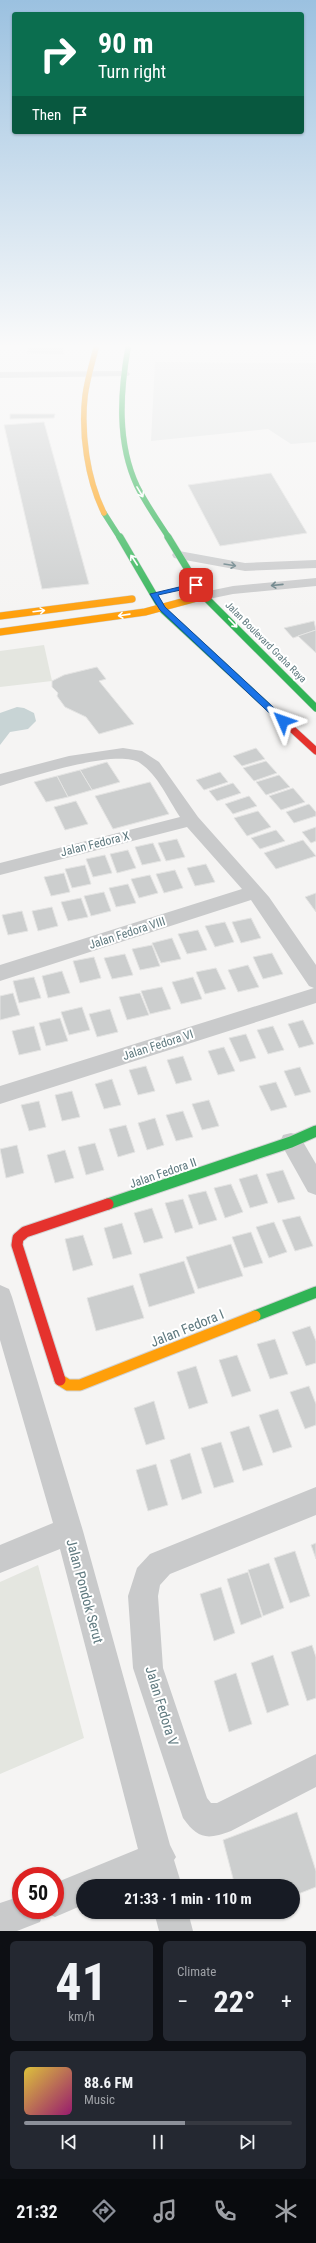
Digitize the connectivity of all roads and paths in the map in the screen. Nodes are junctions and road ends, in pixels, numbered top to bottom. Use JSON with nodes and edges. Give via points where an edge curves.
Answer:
{"nodes":[{"id":1,"x":87,"y":438,"type":"edge"},
{"id":2,"x":125,"y":438,"type":"edge"},
{"id":3,"x":178,"y":555,"type":"junction"},
{"id":4,"x":316,"y":564,"type":"edge"},
{"id":5,"x":316,"y":582,"type":"edge"},
{"id":6,"x":184,"y":588,"type":"dead end"},
{"id":7,"x":200,"y":590,"type":"junction"},
{"id":8,"x":166,"y":591,"type":"dead end"},
{"id":9,"x":154,"y":594,"type":"junction"},
{"id":10,"x":162,"y":609,"type":"junction"},
{"id":11,"x":220,"y":610,"type":"junction"},
{"id":12,"x":0,"y":616,"type":"edge"},
{"id":13,"x":181,"y":616,"type":"junction"},
{"id":14,"x":0,"y":632,"type":"edge"},
{"id":15,"x":316,"y":708,"type":"edge"},
{"id":16,"x":316,"y":752,"type":"edge"},
{"id":17,"x":0,"y":780,"type":"edge"},
{"id":18,"x":190,"y":820,"type":"junction"},
{"id":19,"x":0,"y":869,"type":"edge"},
{"id":20,"x":255,"y":892,"type":"junction"},
{"id":21,"x":0,"y":973,"type":"edge"},
{"id":22,"x":316,"y":981,"type":"edge"},
{"id":23,"x":316,"y":995,"type":"edge"},
{"id":24,"x":0,"y":1095,"type":"edge"},
{"id":25,"x":316,"y":1131,"type":"edge"},
{"id":26,"x":291,"y":1142,"type":"junction"},
{"id":27,"x":316,"y":1185,"type":"edge"},
{"id":28,"x":316,"y":1292,"type":"edge"},
{"id":29,"x":0,"y":1297,"type":"edge"},
{"id":30,"x":4,"y":1326,"type":"edge"},
{"id":31,"x":68,"y":1385,"type":"joint"},
{"id":32,"x":316,"y":1501,"type":"edge"},
{"id":33,"x":69,"y":1531,"type":"junction"},
{"id":34,"x":0,"y":1559,"type":"edge"},
{"id":35,"x":316,"y":1770,"type":"edge"},
{"id":36,"x":162,"y":1871,"type":"edge"},
{"id":37,"x":123,"y":1879,"type":"edge"},
{"id":38,"x":76,"y":1891,"type":"edge"},
{"id":39,"x":64,"y":1896,"type":"edge"},
{"id":40,"x":12,"y":1916,"type":"edge"},
{"id":41,"x":173,"y":1919,"type":"edge"},
{"id":42,"x":0,"y":1920,"type":"edge"},
{"id":43,"x":176,"y":1931,"type":"edge"}],
"edges":[{"from":9,"to":1,"type":"main road","one_way":true,"via":[[97,503]]},
{"from":2,"to":3,"type":"main road","name":"Jalan Boulevard Graha Raya","one_way":true,"via":[[129,468],[137,486]]},
{"from":3,"to":4,"type":"street","one_way":true,"via":[[245,567]]},
{"from":3,"to":7,"type":"main road","name":"Jalan Boulevard Graha Raya"},
{"from":5,"to":7,"type":"street","one_way":true,"via":[[233,590]]},
{"from":6,"to":7,"type":"main road"},
{"from":7,"to":10,"type":"main road"},
{"from":7,"to":11,"type":"main road","name":"Jalan Boulevard Graha Raya"},
{"from":8,"to":9,"type":"main road"},
{"from":9,"to":10,"type":"main road"},
{"from":12,"to":9,"type":"main road","one_way":true},
{"from":10,"to":13,"type":"main road"},
{"from":10,"to":14,"type":"main road","one_way":true},
{"from":11,"to":13,"type":"main road","via":[[206,606],[190,608]]},
{"from":11,"to":15,"type":"main road","name":"Jalan Boulevard Graha Raya","one_way":true},
{"from":13,"to":16,"type":"main road"},
{"from":17,"to":18,"type":"street","via":[[103,755],[137,755],[160,774]]},
{"from":18,"to":19,"type":"street","name":"Jalan Fedora X"},
{"from":18,"to":20,"type":"street"},
{"from":20,"to":21,"type":"street","name":"Jalan Fedora VIII"},
{"from":20,"to":22,"type":"street"},
{"from":23,"to":24,"type":"street","name":"Jalan Fedora VI"},
{"from":25,"to":26,"type":"main road","name":"Jalan Fedora II"},
{"from":26,"to":27,"type":"street"},
{"from":26,"to":31,"type":"main road","name":"Jalan Fedora II","via":[[25,1232],[18,1238],[16,1245],[58,1378]]},
{"from":28,"to":31,"type":"main road","name":"Jalan Fedora I","via":[[80,1385]]},
{"from":29,"to":30,"type":"street","name":"Jalan Pondok Serut"},
{"from":30,"to":33,"type":"street","name":"Jalan Pondok Serut"},
{"from":32,"to":35,"type":"street","name":"Jalan Fedora V","via":[[160,1564],[147,1578],[142,1596],[148,1668],[194,1807],[204,1820],[219,1819]]},
{"from":33,"to":34,"type":"street"},
{"from":33,"to":36,"type":"street","name":"Jalan Pondok Serut"},
{"from":36,"to":37,"type":"street"},
{"from":38,"to":39,"type":"street"},
{"from":40,"to":42,"type":"street"},
{"from":41,"to":43,"type":"street"}]}
